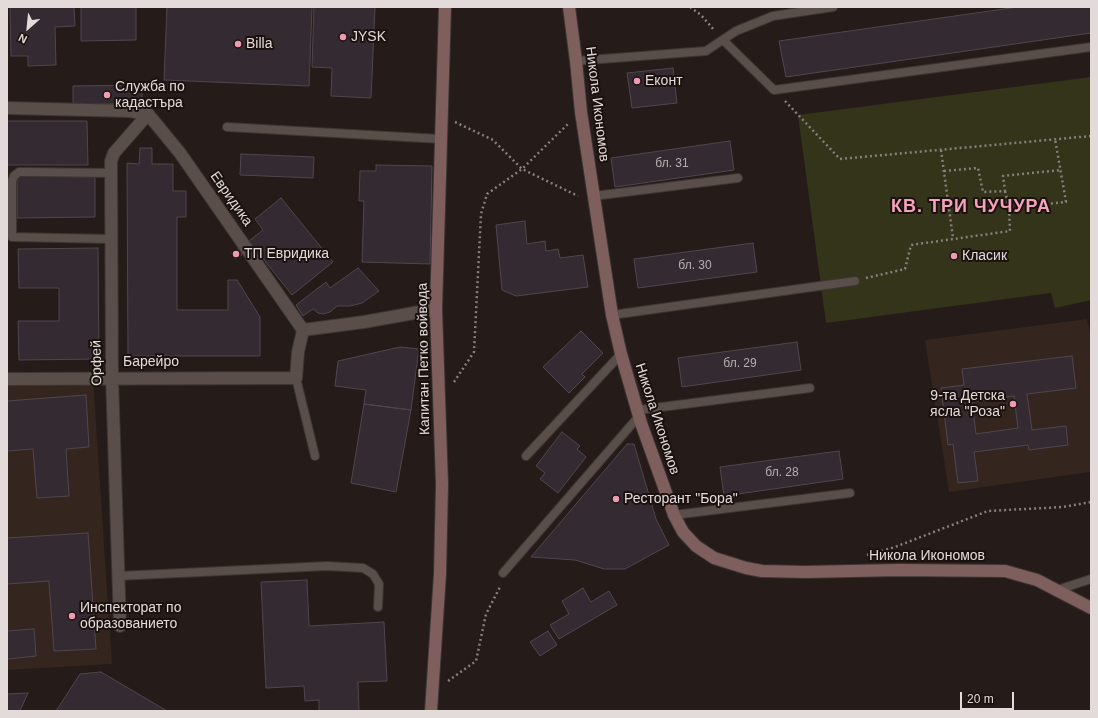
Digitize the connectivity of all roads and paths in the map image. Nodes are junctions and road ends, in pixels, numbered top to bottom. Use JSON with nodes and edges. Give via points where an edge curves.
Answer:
{"nodes":[{"id":1,"x":445,"y":7,"type":"edge"},
{"id":2,"x":569,"y":7,"type":"edge"},
{"id":3,"x":690,"y":7,"type":"edge"},
{"id":4,"x":834,"y":7,"type":"edge"},
{"id":5,"x":723,"y":40,"type":"junction"},
{"id":6,"x":1091,"y":47,"type":"edge"},
{"id":7,"x":576,"y":61,"type":"junction"},
{"id":8,"x":774,"y":90,"type":"junction"},
{"id":9,"x":7,"y":108,"type":"edge"},
{"id":10,"x":581,"y":112,"type":"junction"},
{"id":11,"x":148,"y":114,"type":"junction"},
{"id":12,"x":442,"y":115,"type":"junction"},
{"id":13,"x":227,"y":126,"type":"dead end"},
{"id":14,"x":1091,"y":136,"type":"edge"},
{"id":15,"x":441,"y":139,"type":"junction"},
{"id":16,"x":1055,"y":139,"type":"junction"},
{"id":17,"x":941,"y":150,"type":"junction"},
{"id":18,"x":522,"y":169,"type":"junction"},
{"id":19,"x":1060,"y":170,"type":"junction"},
{"id":20,"x":944,"y":171,"type":"junction"},
{"id":21,"x":111,"y":173,"type":"junction"},
{"id":22,"x":738,"y":178,"type":"dead end"},
{"id":23,"x":1005,"y":191,"type":"junction"},
{"id":24,"x":594,"y":196,"type":"junction"},
{"id":25,"x":583,"y":202,"type":"dead end"},
{"id":26,"x":1009,"y":208,"type":"junction"},
{"id":27,"x":953,"y":238,"type":"junction"},
{"id":28,"x":111,"y":239,"type":"junction"},
{"id":29,"x":855,"y":281,"type":"joint"},
{"id":30,"x":436,"y":309,"type":"junction"},
{"id":31,"x":612,"y":315,"type":"junction"},
{"id":32,"x":304,"y":330,"type":"junction"},
{"id":33,"x":620,"y":354,"type":"junction"},
{"id":34,"x":112,"y":377,"type":"junction"},
{"id":35,"x":296,"y":378,"type":"junction"},
{"id":36,"x":7,"y":379,"type":"edge"},
{"id":37,"x":810,"y":388,"type":"dead end"},
{"id":38,"x":440,"y":402,"type":"junction"},
{"id":39,"x":638,"y":413,"type":"junction"},
{"id":40,"x":315,"y":456,"type":"dead end"},
{"id":41,"x":526,"y":456,"type":"dead end"},
{"id":42,"x":850,"y":493,"type":"dead end"},
{"id":43,"x":1091,"y":502,"type":"edge"},
{"id":44,"x":674,"y":515,"type":"junction"},
{"id":45,"x":865,"y":555,"type":"dead end"},
{"id":46,"x":503,"y":573,"type":"dead end"},
{"id":47,"x":118,"y":576,"type":"junction"},
{"id":48,"x":1091,"y":579,"type":"edge"},
{"id":49,"x":1057,"y":590,"type":"junction"},
{"id":50,"x":378,"y":607,"type":"dead end"},
{"id":51,"x":1091,"y":608,"type":"edge"},
{"id":52,"x":120,"y":626,"type":"dead end"},
{"id":53,"x":431,"y":711,"type":"edge"}],
"edges":[{"from":1,"to":12,"type":"street","name":"Капитан Петко войвода"},
{"from":2,"to":7,"type":"street","name":"Никола Икономов"},
{"from":3,"to":5,"type":"path","via":[[701,15]]},
{"from":4,"to":5,"type":"lane","via":[[773,16],[736,31]]},
{"from":5,"to":7,"type":"lane","via":[[706,51]]},
{"from":5,"to":8,"type":"lane"},
{"from":6,"to":8,"type":"lane"},
{"from":7,"to":10,"type":"street","name":"Никола Икономов"},
{"from":8,"to":17,"type":"path","via":[[840,159]]},
{"from":9,"to":11,"type":"street","via":[[129,111]]},
{"from":10,"to":18,"type":"path"},
{"from":10,"to":24,"type":"street","name":"Никола Икономов"},
{"from":11,"to":21,"type":"street","name":"Орфей","via":[[114,153]]},
{"from":11,"to":32,"type":"street","name":"Евридика","via":[[180,153]]},
{"from":12,"to":15,"type":"street","name":"Капитан Петко войвода"},
{"from":12,"to":18,"type":"path","via":[[493,140]]},
{"from":13,"to":15,"type":"lane"},
{"from":14,"to":16,"type":"path"},
{"from":15,"to":30,"type":"street","name":"Капитан Петко войвода"},
{"from":16,"to":17,"type":"path"},
{"from":16,"to":19,"type":"path"},
{"from":17,"to":20,"type":"path"},
{"from":18,"to":25,"type":"path","via":[[579,196]]},
{"from":18,"to":38,"type":"path","via":[[487,194],[481,214],[474,352]]},
{"from":19,"to":23,"type":"path","via":[[1003,176]]},
{"from":19,"to":26,"type":"path","via":[[1066,202]]},
{"from":20,"to":23,"type":"path","via":[[978,168],[983,192]]},
{"from":20,"to":27,"type":"path"},
{"from":21,"to":28,"type":"street","name":"Орфей"},
{"from":21,"to":28,"type":"lane","via":[[19,172],[12,181],[12,237]]},
{"from":22,"to":24,"type":"lane"},
{"from":23,"to":26,"type":"path"},
{"from":24,"to":31,"type":"street","name":"Никола Икономов"},
{"from":26,"to":27,"type":"path","via":[[1010,231]]},
{"from":27,"to":29,"type":"path","via":[[911,245],[905,269]]},
{"from":28,"to":34,"type":"street","name":"Орфей"},
{"from":29,"to":31,"type":"lane"},
{"from":30,"to":32,"type":"street"},
{"from":30,"to":38,"type":"street","name":"Капитан Петко войвода"},
{"from":31,"to":33,"type":"street","name":"Никола Икономов"},
{"from":32,"to":35,"type":"street","via":[[298,352]]},
{"from":33,"to":39,"type":"street","name":"Никола Икономов"},
{"from":33,"to":41,"type":"lane"},
{"from":34,"to":35,"type":"street","name":"Барейро"},
{"from":34,"to":36,"type":"street","name":"Барейро"},
{"from":34,"to":47,"type":"street","name":"Орфей"},
{"from":35,"to":40,"type":"lane"},
{"from":37,"to":39,"type":"lane"},
{"from":38,"to":53,"type":"street","name":"Капитан Петко войвода","via":[[440,574]]},
{"from":39,"to":44,"type":"street","name":"Никола Икономов"},
{"from":39,"to":46,"type":"lane"},
{"from":42,"to":44,"type":"lane"},
{"from":43,"to":45,"type":"path","via":[[1063,507],[988,511],[895,547]]},
{"from":44,"to":49,"type":"street","name":"Никола Икономов","via":[[682,532],[700,548],[719,560],[746,568],[804,572],[1005,571],[1037,580]]},
{"from":47,"to":50,"type":"lane","via":[[327,566],[363,568],[373,574],[379,584]]},
{"from":47,"to":52,"type":"street","name":"Орфей"},
{"from":48,"to":49,"type":"lane"},
{"from":49,"to":51,"type":"street","name":"Никола Икономов"}]}
